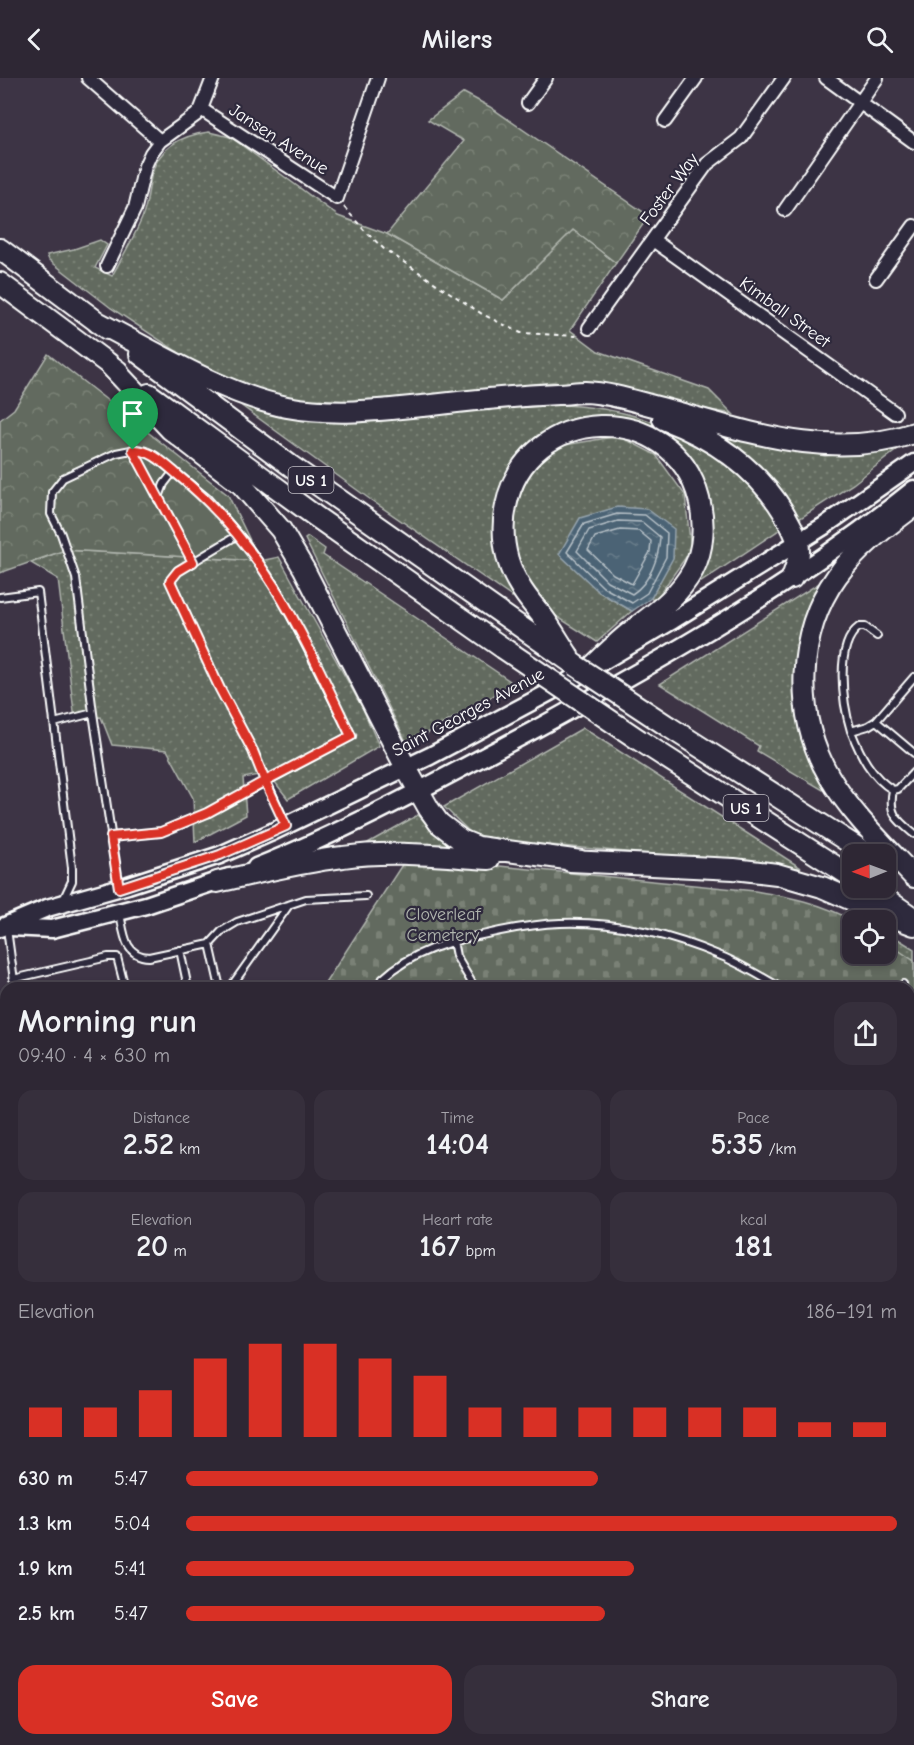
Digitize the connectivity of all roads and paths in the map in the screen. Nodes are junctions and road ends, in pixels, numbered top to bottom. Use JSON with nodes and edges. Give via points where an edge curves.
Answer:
{"nodes":[{"id":1,"x":88,"y":78,"type":"edge"},
{"id":2,"x":213,"y":78,"type":"edge"},
{"id":3,"x":378,"y":78,"type":"edge"},
{"id":4,"x":546,"y":78,"type":"edge"},
{"id":5,"x":696,"y":78,"type":"edge"},
{"id":6,"x":784,"y":78,"type":"edge"},
{"id":7,"x":826,"y":78,"type":"edge"},
{"id":8,"x":877,"y":78,"type":"edge"},
{"id":9,"x":859,"y":102,"type":"junction"},
{"id":10,"x":528,"y":103,"type":"dead end"},
{"id":11,"x":201,"y":110,"type":"junction"},
{"id":12,"x":665,"y":121,"type":"dead end"},
{"id":13,"x":160,"y":141,"type":"junction"},
{"id":14,"x":914,"y":142,"type":"edge"},
{"id":15,"x":337,"y":198,"type":"junction"},
{"id":16,"x":785,"y":210,"type":"dead end"},
{"id":17,"x":914,"y":226,"type":"edge"},
{"id":18,"x":653,"y":240,"type":"junction"},
{"id":19,"x":0,"y":249,"type":"edge"},
{"id":20,"x":107,"y":266,"type":"dead end"},
{"id":21,"x":876,"y":279,"type":"dead end"},
{"id":22,"x":0,"y":283,"type":"edge"},
{"id":23,"x":97,"y":322,"type":"junction"},
{"id":24,"x":589,"y":328,"type":"joint"},
{"id":25,"x":108,"y":363,"type":"junction"},
{"id":26,"x":557,"y":394,"type":"junction"},
{"id":27,"x":895,"y":413,"type":"dead end"},
{"id":28,"x":914,"y":433,"type":"edge"},
{"id":29,"x":133,"y":450,"type":"junction"},
{"id":30,"x":914,"y":463,"type":"edge"},
{"id":31,"x":174,"y":471,"type":"junction"},
{"id":32,"x":914,"y":489,"type":"edge"},
{"id":33,"x":158,"y":500,"type":"junction"},
{"id":34,"x":914,"y":506,"type":"edge"},
{"id":35,"x":238,"y":535,"type":"junction"},
{"id":36,"x":797,"y":543,"type":"junction"},
{"id":37,"x":193,"y":562,"type":"junction"},
{"id":38,"x":792,"y":578,"type":"junction"},
{"id":39,"x":0,"y":597,"type":"edge"},
{"id":40,"x":877,"y":636,"type":"dead end"},
{"id":41,"x":583,"y":666,"type":"junction"},
{"id":42,"x":914,"y":677,"type":"edge"},
{"id":43,"x":93,"y":713,"type":"junction"},
{"id":44,"x":876,"y":721,"type":"junction"},
{"id":45,"x":54,"y":723,"type":"junction"},
{"id":46,"x":851,"y":731,"type":"junction"},
{"id":47,"x":914,"y":753,"type":"edge"},
{"id":48,"x":406,"y":768,"type":"junction"},
{"id":49,"x":914,"y":772,"type":"edge"},
{"id":50,"x":265,"y":781,"type":"junction"},
{"id":51,"x":373,"y":783,"type":"junction"},
{"id":52,"x":418,"y":790,"type":"junction"},
{"id":53,"x":893,"y":790,"type":"junction"},
{"id":54,"x":359,"y":821,"type":"junction"},
{"id":55,"x":286,"y":826,"type":"junction"},
{"id":56,"x":914,"y":834,"type":"edge"},
{"id":57,"x":111,"y":837,"type":"junction"},
{"id":58,"x":852,"y":844,"type":"edge"},
{"id":59,"x":581,"y":861,"type":"junction"},
{"id":60,"x":842,"y":871,"type":"edge"},
{"id":61,"x":896,"y":872,"type":"edge"},
{"id":62,"x":914,"y":877,"type":"edge"},
{"id":63,"x":217,"y":882,"type":"junction"},
{"id":64,"x":914,"y":884,"type":"edge"},
{"id":65,"x":119,"y":888,"type":"junction"},
{"id":66,"x":366,"y":896,"type":"dead end"},
{"id":67,"x":885,"y":898,"type":"edge"},
{"id":68,"x":60,"y":905,"type":"junction"},
{"id":69,"x":289,"y":905,"type":"junction"},
{"id":70,"x":120,"y":912,"type":"junction"},
{"id":71,"x":914,"y":918,"type":"edge"},
{"id":72,"x":914,"y":925,"type":"edge"},
{"id":73,"x":2,"y":926,"type":"edge"},
{"id":74,"x":453,"y":941,"type":"junction"},
{"id":75,"x":210,"y":944,"type":"junction"},
{"id":76,"x":130,"y":950,"type":"junction"},
{"id":77,"x":180,"y":950,"type":"junction"},
{"id":78,"x":117,"y":957,"type":"junction"},
{"id":79,"x":13,"y":979,"type":"junction"},
{"id":80,"x":14,"y":982,"type":"edge"},
{"id":81,"x":124,"y":982,"type":"edge"},
{"id":82,"x":187,"y":982,"type":"edge"},
{"id":83,"x":219,"y":982,"type":"edge"},
{"id":84,"x":234,"y":982,"type":"edge"},
{"id":85,"x":379,"y":982,"type":"edge"},
{"id":86,"x":471,"y":982,"type":"edge"},
{"id":87,"x":770,"y":982,"type":"edge"}],
"edges":[{"from":1,"to":13,"type":"street"},
{"from":2,"to":11,"type":"street"},
{"from":3,"to":15,"type":"street"},
{"from":4,"to":10,"type":"street"},
{"from":5,"to":12,"type":"street"},
{"from":6,"to":18,"type":"street","name":"Foster Way","via":[[741,138],[708,164]]},
{"from":7,"to":9,"type":"street"},
{"from":8,"to":9,"type":"street"},
{"from":9,"to":14,"type":"street"},
{"from":9,"to":16,"type":"street"},
{"from":11,"to":13,"type":"street"},
{"from":11,"to":15,"type":"street","name":"Jansen Avenue"},
{"from":13,"to":20,"type":"street","via":[[145,166],[135,208]]},
{"from":15,"to":24,"type":"path","via":[[384,249],[482,314],[521,333],[581,336]]},
{"from":17,"to":21,"type":"street"},
{"from":18,"to":24,"type":"street","name":"Foster Way"},
{"from":18,"to":27,"type":"street","name":"Kimball Street"},
{"from":19,"to":23,"type":"highway","number":"US 1"},
{"from":22,"to":25,"type":"highway","number":"US 1"},
{"from":23,"to":26,"type":"highway","via":[[221,385],[289,407],[362,412]]},
{"from":23,"to":41,"type":"highway","number":"US 1","via":[[291,466],[529,633]]},
{"from":25,"to":48,"type":"highway","via":[[170,429],[241,484],[281,530]]},
{"from":25,"to":60,"type":"highway","number":"US 1","bridge":true,"via":[[503,648]]},
{"from":26,"to":28,"type":"highway","via":[[615,396],[809,444],[855,444]]},
{"from":26,"to":36,"type":"highway","via":[[654,416],[717,445],[747,468],[772,495]]},
{"from":29,"to":31,"type":"lane","via":[[153,455]]},
{"from":29,"to":33,"type":"lane"},
{"from":29,"to":43,"type":"lane","via":[[116,453],[63,478],[52,492],[51,514],[76,578]]},
{"from":30,"to":36,"type":"main road","name":"Saint Georges Avenue"},
{"from":31,"to":33,"type":"lane"},
{"from":31,"to":35,"type":"lane","via":[[207,498]]},
{"from":32,"to":38,"type":"main road"},
{"from":33,"to":37,"type":"lane"},
{"from":34,"to":62,"type":"highway","via":[[852,558],[827,592],[811,631],[804,689],[812,736],[829,776],[861,820]]},
{"from":35,"to":37,"type":"lane"},
{"from":35,"to":50,"type":"lane","via":[[280,594],[351,736]]},
{"from":36,"to":38,"type":"highway"},
{"from":36,"to":41,"type":"main road","name":"Saint Georges Avenue","via":[[690,610]]},
{"from":37,"to":50,"type":"lane","via":[[170,581]]},
{"from":38,"to":52,"type":"main road","via":[[609,688]]},
{"from":39,"to":45,"type":"lane","via":[[38,592]]},
{"from":40,"to":46,"type":"lane","via":[[859,627],[847,648],[843,694]]},
{"from":41,"to":41,"type":"highway","via":[[520,587],[505,547],[506,504],[522,466],[549,440],[588,427],[618,426],[644,434],[682,464],[697,492],[703,524],[698,558],[674,597]]},
{"from":41,"to":48,"type":"main road","name":"Saint Georges Avenue","via":[[550,692]]},
{"from":41,"to":58,"type":"highway","number":"US 1","bridge":true,"via":[[669,727]]},
{"from":42,"to":44,"type":"lane"},
{"from":43,"to":45,"type":"lane"},
{"from":43,"to":57,"type":"lane"},
{"from":44,"to":46,"type":"lane"},
{"from":44,"to":47,"type":"lane"},
{"from":45,"to":68,"type":"lane","via":[[72,868],[72,881]]},
{"from":46,"to":53,"type":"lane","via":[[870,769]]},
{"from":48,"to":51,"type":"main road","name":"Saint Georges Avenue"},
{"from":48,"to":52,"type":"highway"},
{"from":49,"to":53,"type":"lane"},
{"from":50,"to":55,"type":"lane"},
{"from":50,"to":57,"type":"lane","via":[[207,813],[161,832]]},
{"from":51,"to":54,"type":"main road","via":[[376,797]]},
{"from":51,"to":55,"type":"main road","name":"Saint Georges Avenue"},
{"from":52,"to":54,"type":"main road"},
{"from":52,"to":59,"type":"highway","via":[[439,823],[469,844]]},
{"from":53,"to":56,"type":"lane","via":[[891,801],[896,818]]},
{"from":54,"to":63,"type":"main road"},
{"from":55,"to":65,"type":"main road","name":"Saint Georges Avenue","via":[[220,855]]},
{"from":57,"to":65,"type":"lane"},
{"from":59,"to":63,"type":"highway","via":[[364,855]]},
{"from":59,"to":72,"type":"highway","via":[[734,868],[777,874],[830,889]]},
{"from":61,"to":64,"type":"highway"},
{"from":63,"to":70,"type":"main road"},
{"from":65,"to":68,"type":"main road","name":"Saint Georges Avenue"},
{"from":66,"to":69,"type":"lane","via":[[306,899]]},
{"from":67,"to":71,"type":"highway"},
{"from":68,"to":73,"type":"main road","name":"Saint Georges Avenue"},
{"from":69,"to":75,"type":"lane","via":[[237,922]]},
{"from":69,"to":84,"type":"lane"},
{"from":70,"to":73,"type":"main road","via":[[52,929]]},
{"from":70,"to":76,"type":"lane"},
{"from":73,"to":79,"type":"lane"},
{"from":74,"to":85,"type":"lane","via":[[401,965]]},
{"from":74,"to":86,"type":"lane","via":[[456,956]]},
{"from":74,"to":87,"type":"lane","via":[[532,926],[603,925],[690,945]]},
{"from":75,"to":77,"type":"lane"},
{"from":75,"to":83,"type":"lane"},
{"from":76,"to":77,"type":"lane","via":[[149,957]]},
{"from":76,"to":78,"type":"lane"},
{"from":77,"to":82,"type":"lane"},
{"from":78,"to":79,"type":"lane"},
{"from":78,"to":81,"type":"lane"},
{"from":79,"to":80,"type":"lane"}]}
